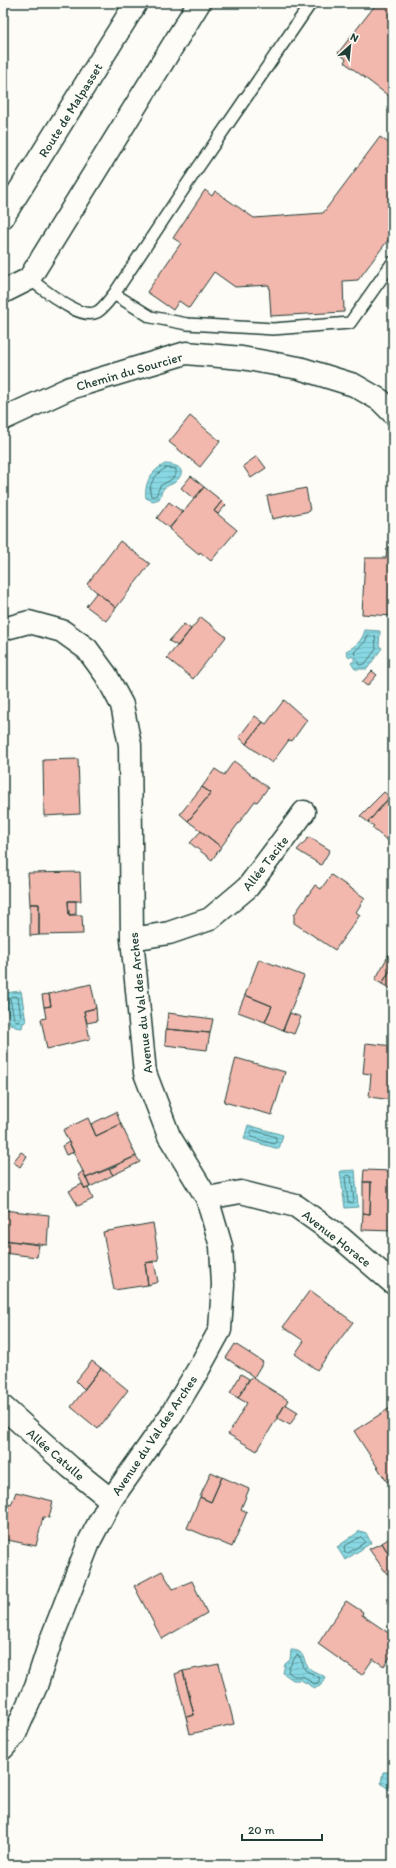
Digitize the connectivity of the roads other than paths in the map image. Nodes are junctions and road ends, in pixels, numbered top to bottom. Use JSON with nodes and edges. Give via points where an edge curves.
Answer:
{"nodes":[{"id":1,"x":136,"y":3,"type":"edge"},
{"id":2,"x":199,"y":3,"type":"edge"},
{"id":3,"x":311,"y":3,"type":"edge"},
{"id":4,"x":3,"y":217,"type":"edge"},
{"id":5,"x":393,"y":262,"type":"edge"},
{"id":6,"x":29,"y":279,"type":"junction"},
{"id":7,"x":3,"y":292,"type":"edge"},
{"id":8,"x":114,"y":294,"type":"junction"},
{"id":9,"x":393,"y":413,"type":"edge"},
{"id":10,"x":3,"y":419,"type":"edge"},
{"id":11,"x":3,"y":630,"type":"edge"},
{"id":12,"x":304,"y":812,"type":"dead end"},
{"id":13,"x":132,"y":939,"type":"junction"},
{"id":14,"x":207,"y":1198,"type":"junction"},
{"id":15,"x":393,"y":1283,"type":"edge"},
{"id":16,"x":3,"y":1407,"type":"edge"},
{"id":17,"x":111,"y":1500,"type":"junction"},
{"id":18,"x":3,"y":1748,"type":"edge"}],
"edges":[{"from":1,"to":4,"type":"street","name":"Route de Malpasset"},
{"from":2,"to":6,"type":"street"},
{"from":3,"to":8,"type":"lane"},
{"from":5,"to":8,"type":"lane","via":[[350,323],[273,329],[187,324],[151,317]]},
{"from":6,"to":7,"type":"street"},
{"from":6,"to":8,"type":"lane","via":[[76,312],[88,315],[98,312]]},
{"from":9,"to":10,"type":"street","name":"Chemin du Sourcier","via":[[380,400],[354,385],[299,368],[242,358],[186,353],[70,388]]},
{"from":11,"to":13,"type":"street","name":"Avenue du Val des Arches","via":[[29,622],[62,631],[87,649],[106,675],[122,704],[130,745]]},
{"from":12,"to":13,"type":"street","name":"Allée Tacite","via":[[248,887],[210,919],[168,933]]},
{"from":13,"to":14,"type":"street","name":"Avenue du Val des Arches","via":[[145,1073],[169,1136]]},
{"from":14,"to":15,"type":"street","name":"Avenue Horace","via":[[241,1192],[296,1206],[341,1238]]},
{"from":14,"to":17,"type":"street","name":"Avenue du Val des Arches","via":[[221,1246],[223,1285],[220,1330],[171,1415]]},
{"from":16,"to":17,"type":"street","name":"Allée Catulle"},
{"from":17,"to":18,"type":"street","name":"Avenue du Val des Arches","via":[[90,1540],[36,1686],[14,1734]]}]}
